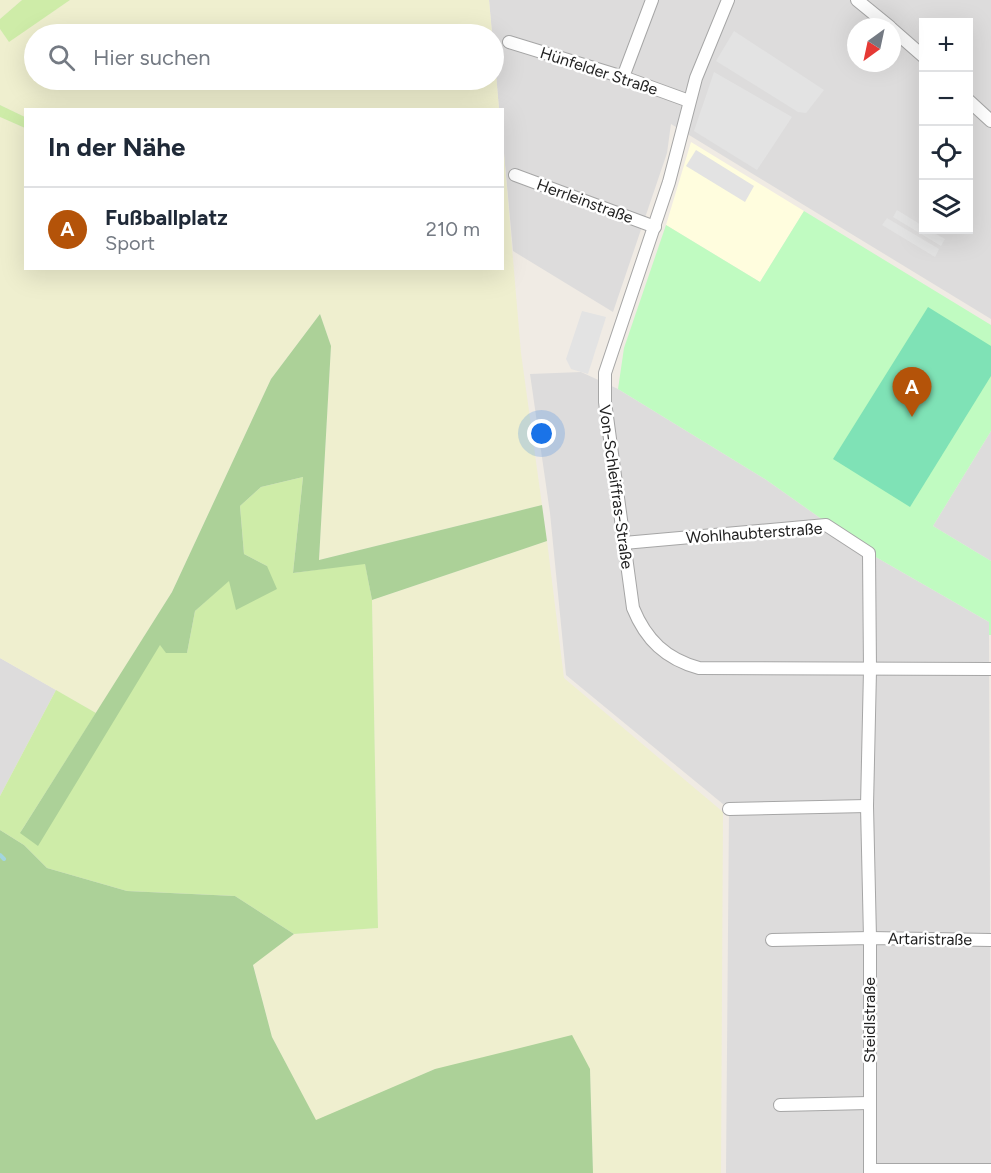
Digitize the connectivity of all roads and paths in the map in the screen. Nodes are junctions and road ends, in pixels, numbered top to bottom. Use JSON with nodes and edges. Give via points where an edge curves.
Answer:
{"nodes":[{"id":1,"x":652,"y":0,"type":"edge"},
{"id":2,"x":728,"y":0,"type":"edge"},
{"id":3,"x":857,"y":0,"type":"edge"},
{"id":4,"x":879,"y":18,"type":"edge"},
{"id":5,"x":901,"y":37,"type":"edge"},
{"id":6,"x":509,"y":42,"type":"dead end"},
{"id":7,"x":919,"y":53,"type":"edge"},
{"id":8,"x":623,"y":77,"type":"junction"},
{"id":9,"x":689,"y":101,"type":"junction"},
{"id":10,"x":973,"y":104,"type":"edge"},
{"id":11,"x":991,"y":121,"type":"edge"},
{"id":12,"x":515,"y":175,"type":"dead end"},
{"id":13,"x":655,"y":227,"type":"junction"},
{"id":14,"x":624,"y":543,"type":"junction"},
{"id":15,"x":991,"y":669,"type":"edge"},
{"id":16,"x":870,"y":670,"type":"junction"},
{"id":17,"x":867,"y":806,"type":"junction"},
{"id":18,"x":729,"y":809,"type":"dead end"},
{"id":19,"x":870,"y":938,"type":"junction"},
{"id":20,"x":772,"y":940,"type":"dead end"},
{"id":21,"x":991,"y":940,"type":"edge"},
{"id":22,"x":869,"y":1103,"type":"junction"},
{"id":23,"x":780,"y":1105,"type":"dead end"},
{"id":24,"x":991,"y":1170,"type":"edge"},
{"id":25,"x":870,"y":1171,"type":"edge"}],
"edges":[{"from":1,"to":8,"type":"street"},
{"from":2,"to":9,"type":"street","name":"Von-Schleiffras-Straße"},
{"from":3,"to":4,"type":"street"},
{"from":5,"to":7,"type":"street"},
{"from":6,"to":8,"type":"street","name":"Hünfelder Straße"},
{"from":8,"to":9,"type":"street","name":"Hünfelder Straße"},
{"from":9,"to":13,"type":"street","name":"Von-Schleiffras-Straße"},
{"from":10,"to":11,"type":"street"},
{"from":12,"to":13,"type":"street","name":"Herrleinstraße"},
{"from":13,"to":14,"type":"street","name":"Von-Schleiffras-Straße","via":[[604,385]]},
{"from":14,"to":16,"type":"street","name":"Von-Schleiffras-Straße","via":[[636,616],[647,636],[671,657],[714,670]]},
{"from":14,"to":16,"type":"street","name":"Wohlhaubterstraße","via":[[826,525],[869,553]]},
{"from":15,"to":16,"type":"street","name":"Von-Schleiffras-Straße"},
{"from":16,"to":17,"type":"street","name":"Steidlstraße"},
{"from":17,"to":18,"type":"street"},
{"from":17,"to":19,"type":"street","name":"Steidlstraße"},
{"from":19,"to":20,"type":"street"},
{"from":19,"to":21,"type":"street","name":"Artaristraße"},
{"from":19,"to":22,"type":"street","name":"Steidlstraße"},
{"from":22,"to":23,"type":"street"},
{"from":22,"to":25,"type":"street","name":"Steidlstraße"},
{"from":24,"to":25,"type":"street"}]}
